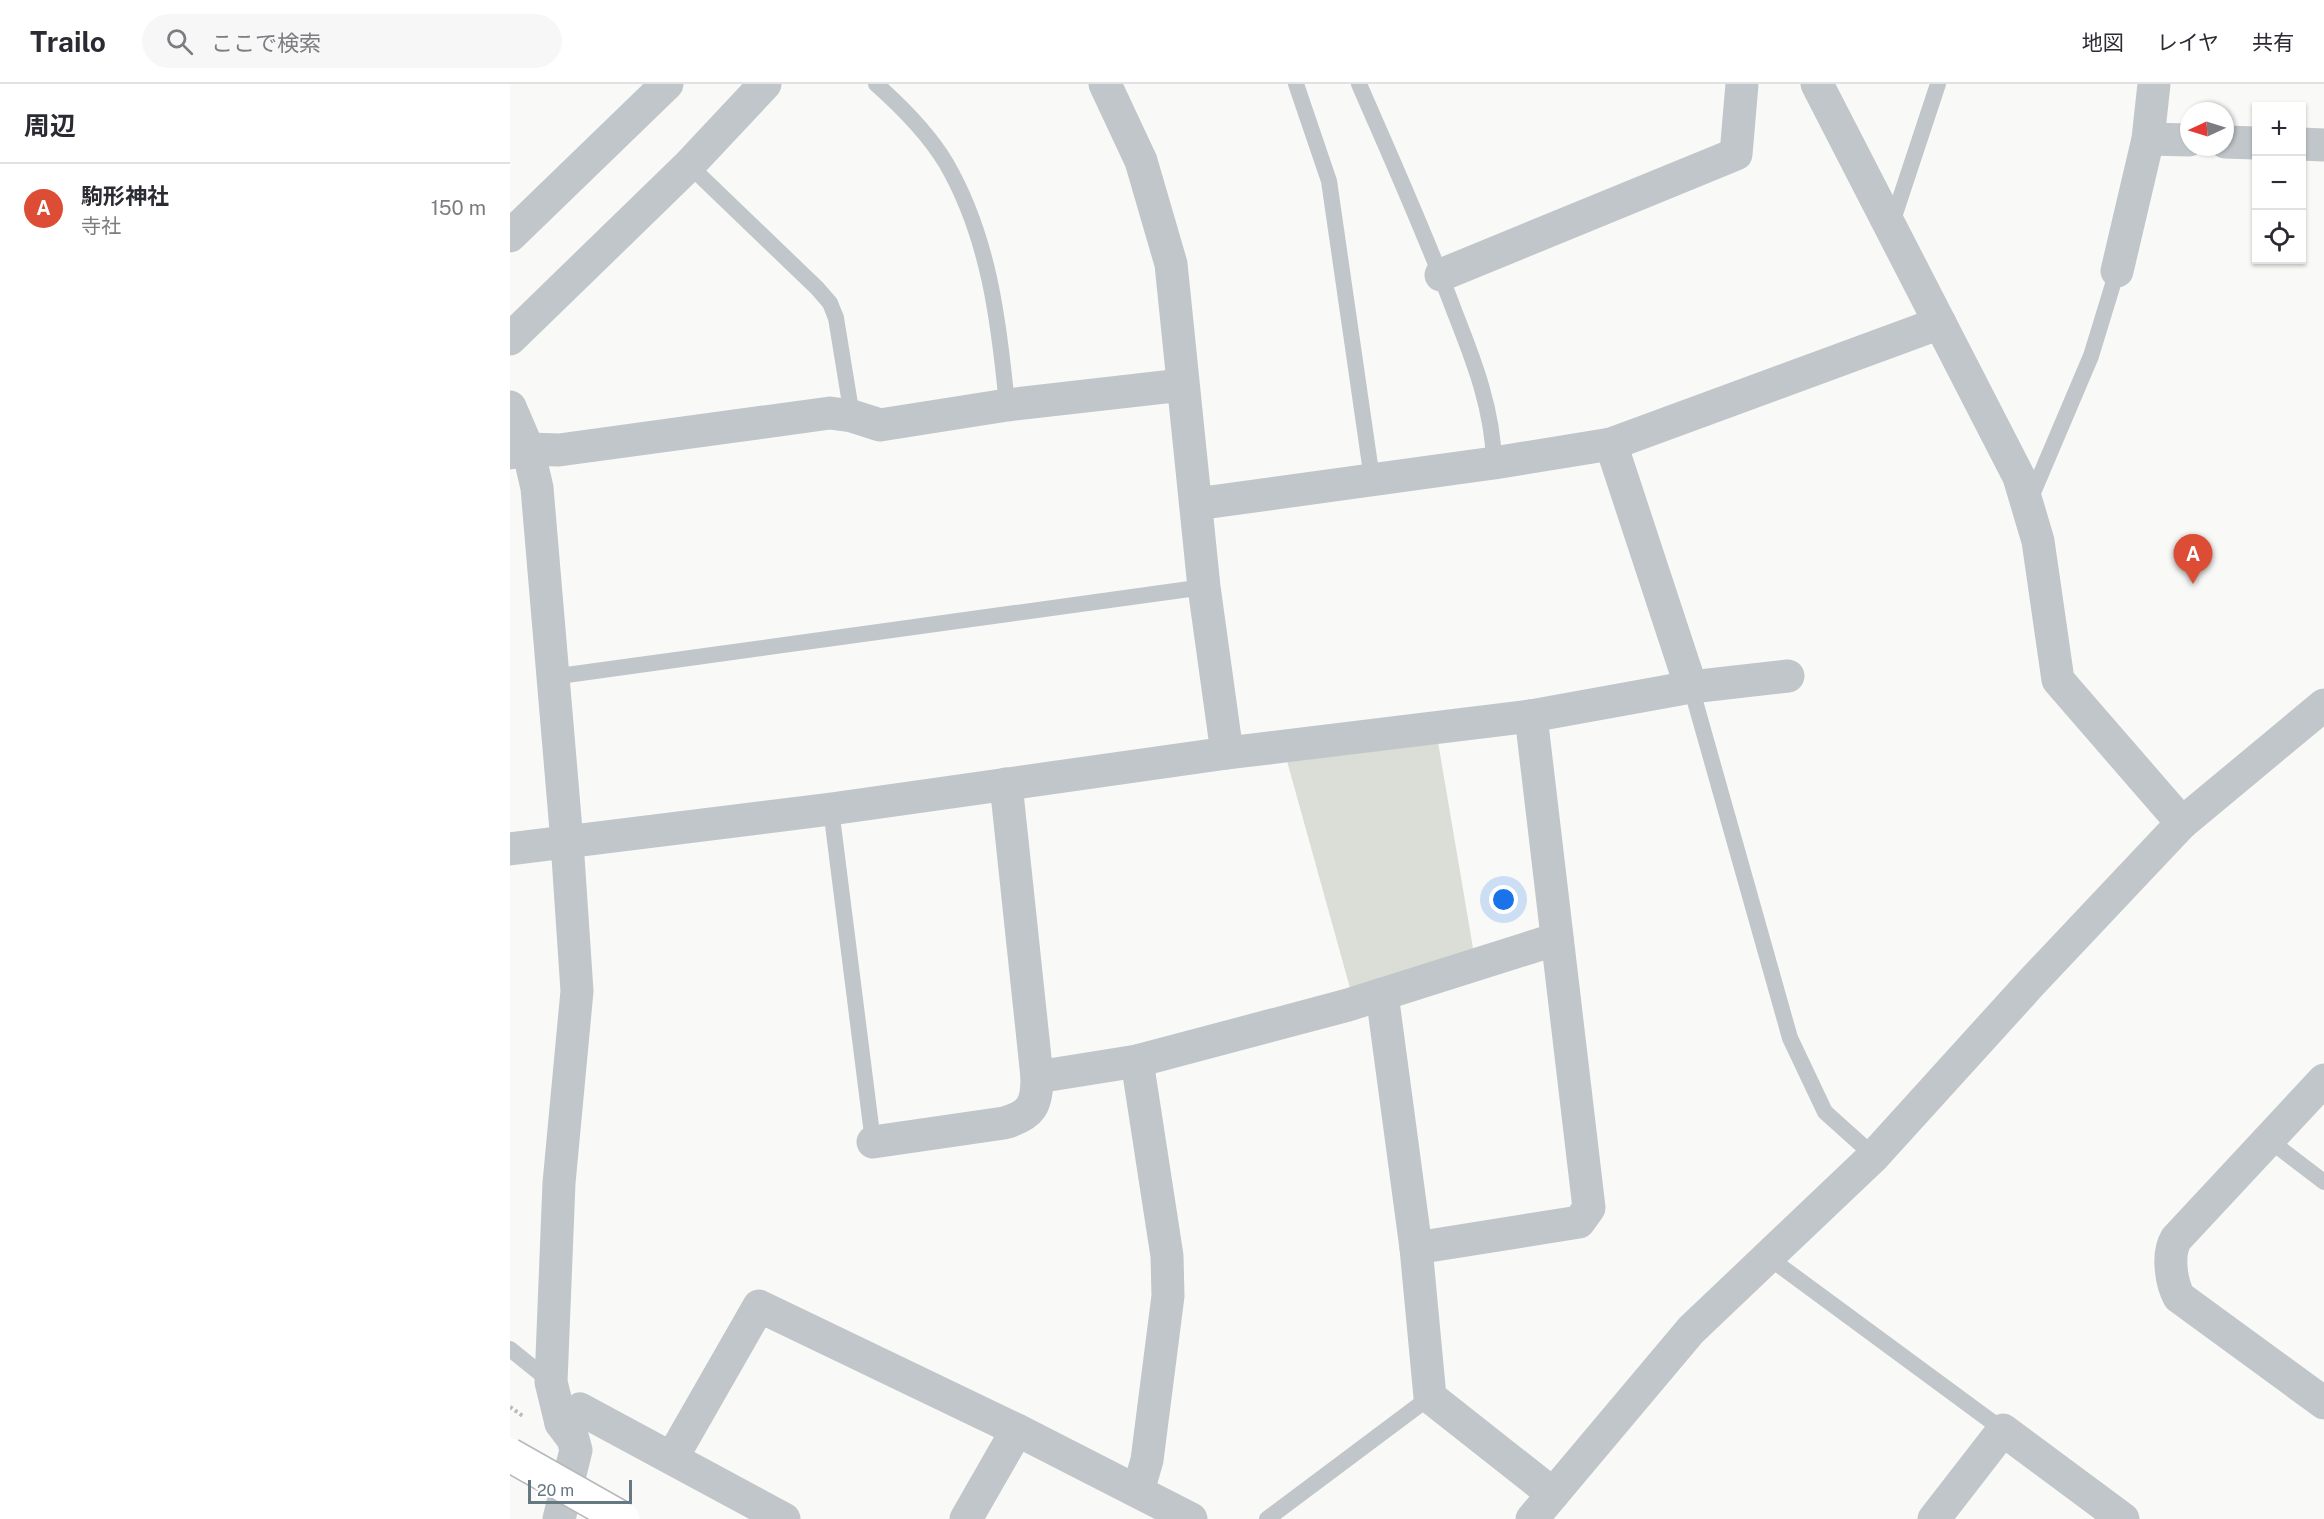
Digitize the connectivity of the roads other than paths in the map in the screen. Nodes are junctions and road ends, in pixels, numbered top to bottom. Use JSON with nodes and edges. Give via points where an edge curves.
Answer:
{"nodes":[{"id":1,"x":667,"y":84,"type":"edge"},
{"id":2,"x":765,"y":84,"type":"edge"},
{"id":3,"x":876,"y":84,"type":"edge"},
{"id":4,"x":1105,"y":84,"type":"edge"},
{"id":5,"x":1296,"y":84,"type":"edge"},
{"id":6,"x":1359,"y":84,"type":"edge"},
{"id":7,"x":1742,"y":84,"type":"edge"},
{"id":8,"x":1817,"y":84,"type":"edge"},
{"id":9,"x":1938,"y":84,"type":"edge"},
{"id":10,"x":2154,"y":84,"type":"edge"},
{"id":11,"x":2148,"y":139,"type":"junction"},
{"id":12,"x":2180,"y":140,"type":"edge"},
{"id":13,"x":2234,"y":142,"type":"edge"},
{"id":14,"x":2252,"y":143,"type":"edge"},
{"id":15,"x":2306,"y":144,"type":"edge"},
{"id":16,"x":2324,"y":145,"type":"edge"},
{"id":17,"x":689,"y":165,"type":"junction"},
{"id":18,"x":1891,"y":227,"type":"junction"},
{"id":19,"x":510,"y":236,"type":"edge"},
{"id":20,"x":2117,"y":271,"type":"joint"},
{"id":21,"x":1441,"y":275,"type":"junction"},
{"id":22,"x":1940,"y":323,"type":"junction"},
{"id":23,"x":510,"y":339,"type":"edge"},
{"id":24,"x":1182,"y":385,"type":"junction"},
{"id":25,"x":1007,"y":405,"type":"junction"},
{"id":26,"x":510,"y":407,"type":"edge"},
{"id":27,"x":852,"y":416,"type":"junction"},
{"id":28,"x":1611,"y":444,"type":"junction"},
{"id":29,"x":519,"y":451,"type":"edge"},
{"id":30,"x":1494,"y":463,"type":"junction"},
{"id":31,"x":1372,"y":479,"type":"junction"},
{"id":32,"x":1196,"y":504,"type":"junction"},
{"id":33,"x":2027,"y":506,"type":"junction"},
{"id":34,"x":1204,"y":587,"type":"junction"},
{"id":35,"x":1788,"y":676,"type":"dead end"},
{"id":36,"x":552,"y":677,"type":"junction"},
{"id":37,"x":1691,"y":687,"type":"junction"},
{"id":38,"x":1531,"y":716,"type":"junction"},
{"id":39,"x":2320,"y":716,"type":"edge"},
{"id":40,"x":1227,"y":753,"type":"junction"},
{"id":41,"x":1006,"y":784,"type":"junction"},
{"id":42,"x":831,"y":809,"type":"junction"},
{"id":43,"x":2182,"y":824,"type":"junction"},
{"id":44,"x":567,"y":842,"type":"junction"},
{"id":45,"x":510,"y":849,"type":"edge"},
{"id":46,"x":1557,"y":939,"type":"junction"},
{"id":47,"x":1382,"y":994,"type":"junction"},
{"id":48,"x":1137,"y":1061,"type":"junction"},
{"id":49,"x":1037,"y":1077,"type":"junction"},
{"id":50,"x":2324,"y":1080,"type":"edge"},
{"id":51,"x":2269,"y":1140,"type":"junction"},
{"id":52,"x":873,"y":1142,"type":"joint"},
{"id":53,"x":1874,"y":1156,"type":"junction"},
{"id":54,"x":2324,"y":1182,"type":"edge"},
{"id":55,"x":1416,"y":1248,"type":"junction"},
{"id":56,"x":1768,"y":1257,"type":"junction"},
{"id":57,"x":510,"y":1349,"type":"edge"},
{"id":58,"x":551,"y":1382,"type":"junction"},
{"id":59,"x":1430,"y":1397,"type":"junction"},
{"id":60,"x":2324,"y":1403,"type":"edge"},
{"id":61,"x":561,"y":1424,"type":"junction"},
{"id":62,"x":1017,"y":1430,"type":"junction"},
{"id":63,"x":2003,"y":1430,"type":"junction"},
{"id":64,"x":510,"y":1455,"type":"edge"},
{"id":65,"x":672,"y":1458,"type":"junction"},
{"id":66,"x":1138,"y":1491,"type":"junction"},
{"id":67,"x":1553,"y":1494,"type":"junction"},
{"id":68,"x":559,"y":1519,"type":"edge"},
{"id":69,"x":623,"y":1519,"type":"edge"},
{"id":70,"x":784,"y":1519,"type":"edge"},
{"id":71,"x":966,"y":1519,"type":"edge"},
{"id":72,"x":1191,"y":1519,"type":"edge"},
{"id":73,"x":1267,"y":1519,"type":"edge"},
{"id":74,"x":1532,"y":1519,"type":"edge"},
{"id":75,"x":1934,"y":1519,"type":"edge"},
{"id":76,"x":2123,"y":1519,"type":"edge"}],
"edges":[{"from":1,"to":19,"type":"street"},
{"from":2,"to":17,"type":"street"},
{"from":3,"to":25,"type":"lane","via":[[919,126],[945,162],[967,206],[986,260],[997,312]]},
{"from":4,"to":24,"type":"street","via":[[1140,161],[1172,264]]},
{"from":5,"to":31,"type":"lane","via":[[1329,181]]},
{"from":6,"to":21,"type":"lane"},
{"from":7,"to":21,"type":"street","via":[[1736,154]]},
{"from":8,"to":18,"type":"street"},
{"from":9,"to":18,"type":"lane"},
{"from":10,"to":11,"type":"street"},
{"from":11,"to":12,"type":"street"},
{"from":11,"to":20,"type":"street"},
{"from":13,"to":14,"type":"street"},
{"from":15,"to":16,"type":"street"},
{"from":17,"to":23,"type":"street"},
{"from":17,"to":27,"type":"lane","via":[[830,303],[836,318]]},
{"from":18,"to":22,"type":"street"},
{"from":20,"to":33,"type":"lane","via":[[2091,356]]},
{"from":21,"to":30,"type":"lane","via":[[1487,403]]},
{"from":22,"to":28,"type":"street"},
{"from":22,"to":33,"type":"street","via":[[2019,477]]},
{"from":24,"to":25,"type":"street"},
{"from":24,"to":32,"type":"street"},
{"from":25,"to":27,"type":"street","via":[[880,424]]},
{"from":26,"to":29,"type":"street"},
{"from":27,"to":29,"type":"street","via":[[830,412],[559,450]]},
{"from":28,"to":30,"type":"street"},
{"from":28,"to":37,"type":"street"},
{"from":29,"to":36,"type":"street","via":[[537,488]]},
{"from":30,"to":31,"type":"street"},
{"from":31,"to":32,"type":"street"},
{"from":32,"to":34,"type":"street"},
{"from":33,"to":43,"type":"street","via":[[2038,542],[2058,680]]},
{"from":34,"to":36,"type":"lane"},
{"from":34,"to":40,"type":"street"},
{"from":35,"to":37,"type":"street"},
{"from":36,"to":44,"type":"street"},
{"from":37,"to":38,"type":"street"},
{"from":37,"to":53,"type":"lane","via":[[1790,1038],[1825,1112]]},
{"from":38,"to":40,"type":"street"},
{"from":38,"to":46,"type":"street"},
{"from":39,"to":43,"type":"street"},
{"from":40,"to":41,"type":"street"},
{"from":41,"to":42,"type":"street"},
{"from":41,"to":49,"type":"street"},
{"from":42,"to":44,"type":"street"},
{"from":42,"to":52,"type":"lane"},
{"from":43,"to":53,"type":"street"},
{"from":44,"to":45,"type":"street"},
{"from":44,"to":58,"type":"street","via":[[577,991],[559,1183]]},
{"from":46,"to":47,"type":"street"},
{"from":46,"to":55,"type":"street","via":[[1589,1208],[1579,1222]]},
{"from":47,"to":48,"type":"street"},
{"from":47,"to":55,"type":"street"},
{"from":48,"to":49,"type":"street"},
{"from":48,"to":66,"type":"street","via":[[1167,1256],[1168,1296],[1147,1460]]},
{"from":49,"to":52,"type":"street","via":[[1037,1095],[1030,1111],[1020,1119]]},
{"from":50,"to":51,"type":"street"},
{"from":51,"to":54,"type":"lane"},
{"from":51,"to":60,"type":"street","via":[[2176,1239],[2171,1247],[2174,1287],[2179,1297]]},
{"from":53,"to":56,"type":"street"},
{"from":55,"to":59,"type":"street"},
{"from":56,"to":63,"type":"lane"},
{"from":56,"to":67,"type":"street","via":[[1691,1330]]},
{"from":57,"to":58,"type":"lane"},
{"from":58,"to":61,"type":"street"},
{"from":59,"to":67,"type":"street"},
{"from":59,"to":73,"type":"lane"},
{"from":61,"to":65,"type":"street","via":[[580,1409]]},
{"from":61,"to":68,"type":"street","via":[[576,1450]]},
{"from":62,"to":65,"type":"street","via":[[759,1306]]},
{"from":62,"to":66,"type":"street"},
{"from":62,"to":71,"type":"street"},
{"from":63,"to":75,"type":"street"},
{"from":63,"to":76,"type":"street"},
{"from":64,"to":69,"type":"highway","bridge":true},
{"from":65,"to":70,"type":"street"},
{"from":66,"to":72,"type":"street"},
{"from":67,"to":74,"type":"street"}]}
